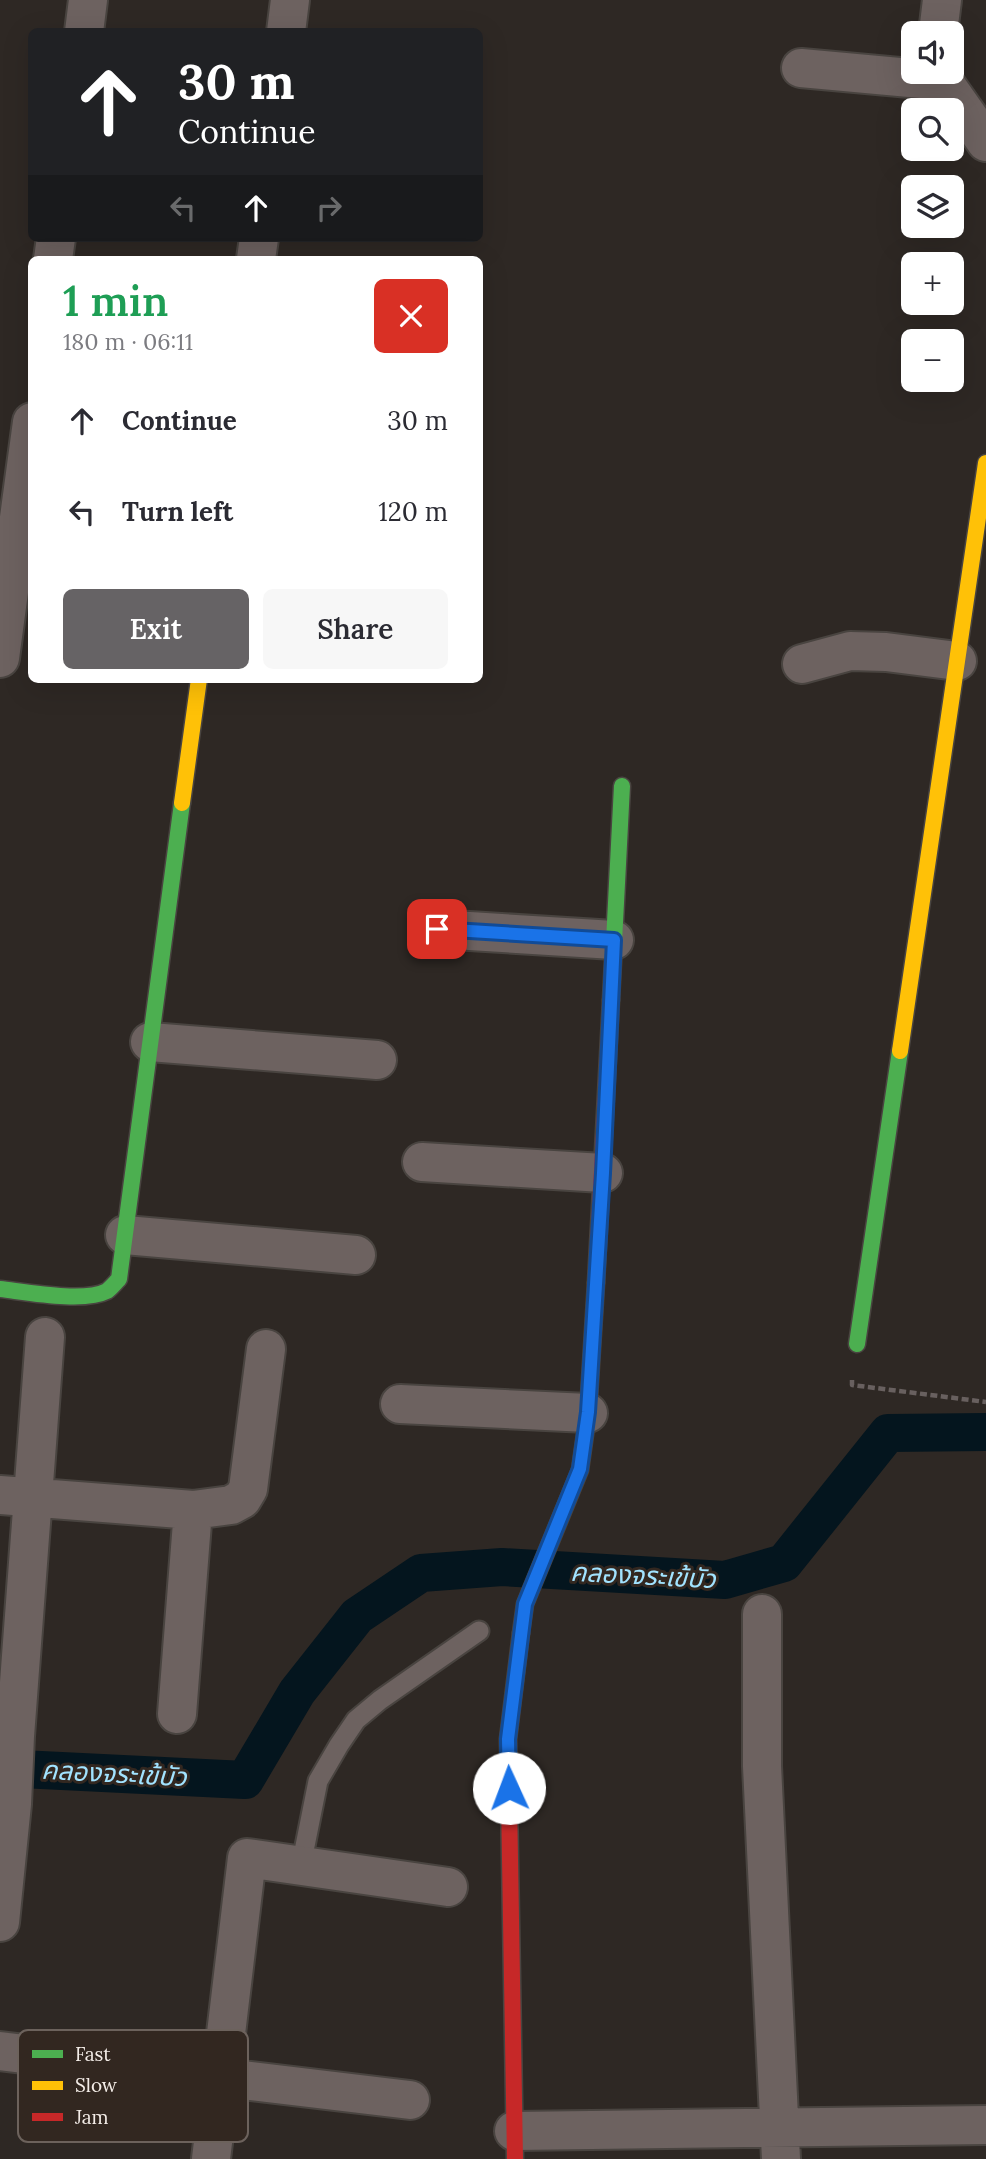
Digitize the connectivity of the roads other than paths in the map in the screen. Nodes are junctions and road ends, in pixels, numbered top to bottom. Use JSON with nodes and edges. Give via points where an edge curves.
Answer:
{"nodes":[{"id":1,"x":88,"y":0,"type":"edge"},
{"id":2,"x":290,"y":0,"type":"edge"},
{"id":3,"x":942,"y":0,"type":"edge"},
{"id":4,"x":939,"y":21,"type":"edge"},
{"id":5,"x":84,"y":28,"type":"edge"},
{"id":6,"x":286,"y":28,"type":"edge"},
{"id":7,"x":801,"y":68,"type":"dead end"},
{"id":8,"x":901,"y":74,"type":"edge"},
{"id":9,"x":947,"y":84,"type":"edge"},
{"id":10,"x":986,"y":142,"type":"edge"},
{"id":11,"x":28,"y":452,"type":"edge"},
{"id":12,"x":986,"y":463,"type":"edge"},
{"id":13,"x":0,"y":658,"type":"edge"},
{"id":14,"x":957,"y":662,"type":"junction"},
{"id":15,"x":802,"y":664,"type":"dead end"},
{"id":16,"x":198,"y":683,"type":"edge"},
{"id":17,"x":622,"y":786,"type":"dead end"},
{"id":18,"x":437,"y":929,"type":"dead end"},
{"id":19,"x":614,"y":940,"type":"junction"},
{"id":20,"x":150,"y":1042,"type":"junction"},
{"id":21,"x":377,"y":1060,"type":"dead end"},
{"id":22,"x":422,"y":1162,"type":"dead end"},
{"id":23,"x":603,"y":1173,"type":"junction"},
{"id":24,"x":125,"y":1235,"type":"junction"},
{"id":25,"x":356,"y":1255,"type":"dead end"},
{"id":26,"x":0,"y":1289,"type":"edge"},
{"id":27,"x":45,"y":1337,"type":"dead end"},
{"id":28,"x":857,"y":1344,"type":"road end"},
{"id":29,"x":267,"y":1349,"type":"dead end"},
{"id":30,"x":400,"y":1404,"type":"dead end"},
{"id":31,"x":588,"y":1412,"type":"junction"},
{"id":32,"x":16,"y":1497,"type":"edge"},
{"id":33,"x":193,"y":1510,"type":"junction"},
{"id":34,"x":762,"y":1614,"type":"dead end"},
{"id":35,"x":478,"y":1631,"type":"dead end"},
{"id":36,"x":177,"y":1714,"type":"dead end"},
{"id":37,"x":301,"y":1866,"type":"junction"},
{"id":38,"x":448,"y":1887,"type":"dead end"},
{"id":39,"x":0,"y":1922,"type":"edge"},
{"id":40,"x":226,"y":2030,"type":"edge"},
{"id":41,"x":0,"y":2051,"type":"edge"},
{"id":42,"x":18,"y":2053,"type":"edge"},
{"id":43,"x":248,"y":2081,"type":"edge"},
{"id":44,"x":410,"y":2101,"type":"dead end"},
{"id":45,"x":986,"y":2125,"type":"edge"},
{"id":46,"x":781,"y":2143,"type":"edge"},
{"id":47,"x":515,"y":2145,"type":"edge"}],
"edges":[{"from":1,"to":5,"type":"street"},
{"from":2,"to":6,"type":"street"},
{"from":3,"to":4,"type":"street"},
{"from":7,"to":8,"type":"street"},
{"from":9,"to":10,"type":"street"},
{"from":11,"to":13,"type":"street"},
{"from":12,"to":14,"type":"street"},
{"from":14,"to":15,"type":"street","via":[[850,651]]},
{"from":14,"to":28,"type":"street"},
{"from":16,"to":20,"type":"street"},
{"from":17,"to":19,"type":"street"},
{"from":18,"to":19,"type":"street"},
{"from":19,"to":23,"type":"street"},
{"from":20,"to":21,"type":"street"},
{"from":20,"to":24,"type":"street"},
{"from":22,"to":23,"type":"street"},
{"from":23,"to":31,"type":"street"},
{"from":24,"to":25,"type":"street"},
{"from":24,"to":26,"type":"street","via":[[119,1279],[106,1290],[80,1296]]},
{"from":27,"to":32,"type":"street"},
{"from":29,"to":33,"type":"street","via":[[248,1489],[231,1505]]},
{"from":30,"to":31,"type":"street"},
{"from":31,"to":47,"type":"street","via":[[580,1469],[525,1604],[508,1739]]},
{"from":32,"to":33,"type":"street"},
{"from":32,"to":39,"type":"street","via":[[15,1736]]},
{"from":33,"to":36,"type":"street"},
{"from":34,"to":46,"type":"street","via":[[762,1766]]},
{"from":35,"to":37,"type":"lane","via":[[356,1720],[318,1781]]},
{"from":37,"to":38,"type":"street"},
{"from":37,"to":40,"type":"street","via":[[247,1858]]},
{"from":41,"to":42,"type":"street"},
{"from":43,"to":44,"type":"street"},
{"from":45,"to":46,"type":"street"},
{"from":46,"to":47,"type":"street"}]}
